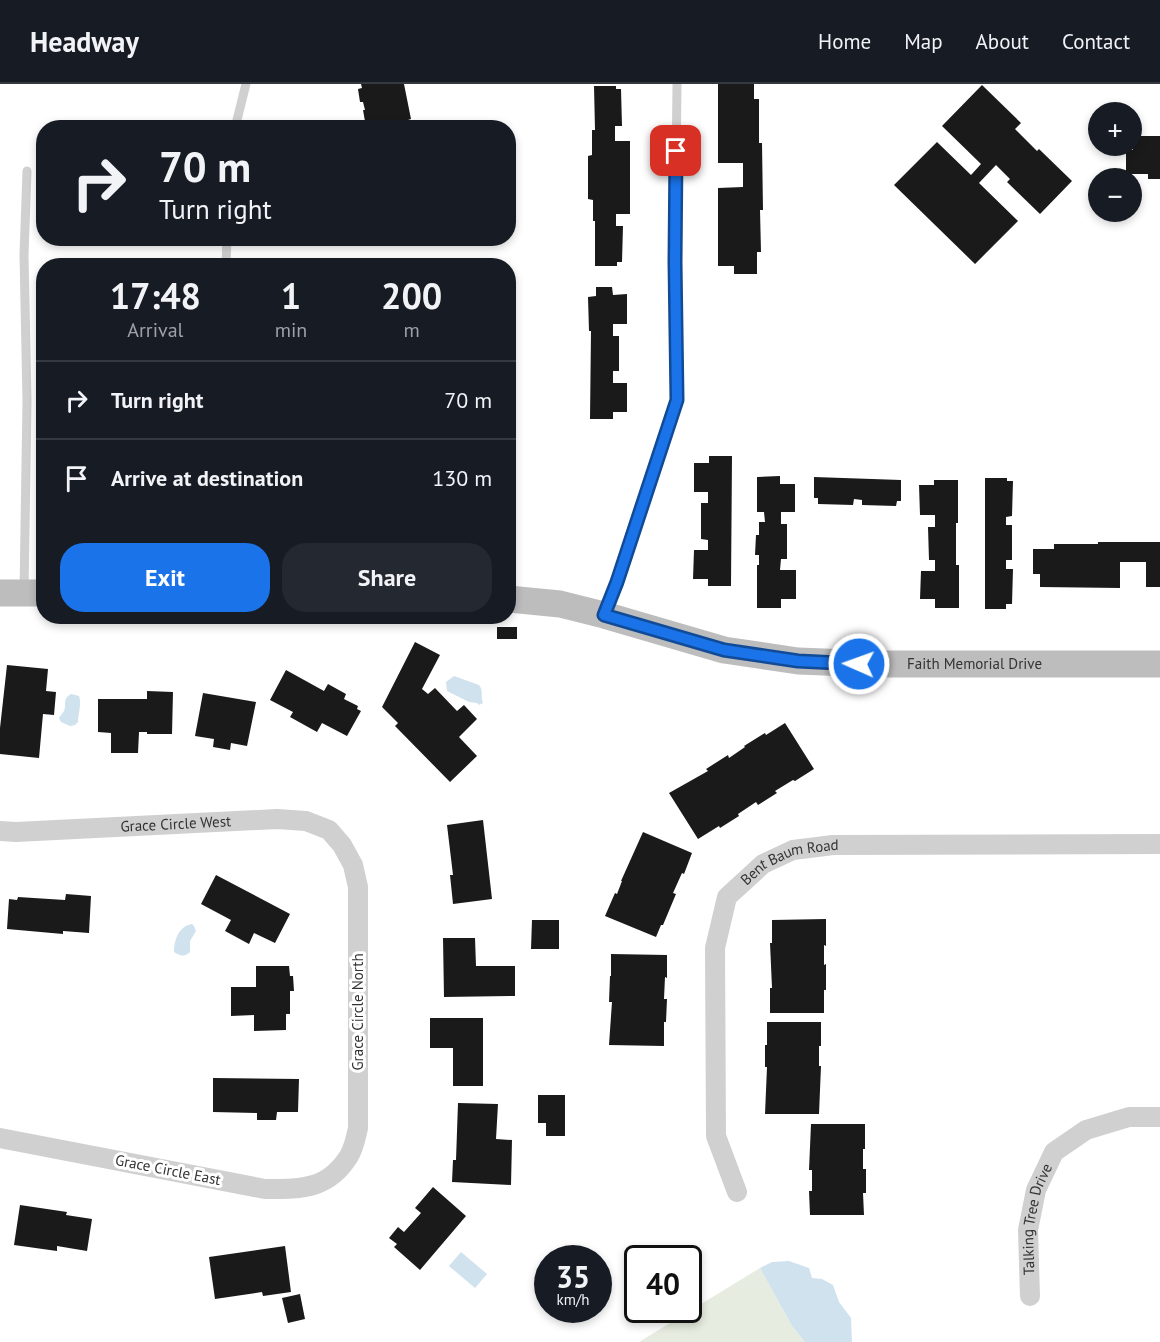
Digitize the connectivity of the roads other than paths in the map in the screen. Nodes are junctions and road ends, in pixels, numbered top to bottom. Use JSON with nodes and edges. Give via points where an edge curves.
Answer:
{"nodes":[{"id":1,"x":246,"y":84,"type":"edge"},
{"id":2,"x":677,"y":84,"type":"edge"},
{"id":3,"x":237,"y":120,"type":"edge"},
{"id":4,"x":27,"y":171,"type":"dead end"},
{"id":5,"x":23,"y":593,"type":"edge"},
{"id":6,"x":516,"y":600,"type":"edge"},
{"id":7,"x":604,"y":615,"type":"junction"},
{"id":8,"x":1160,"y":664,"type":"edge"},
{"id":9,"x":0,"y":831,"type":"edge"},
{"id":10,"x":1160,"y":844,"type":"edge"},
{"id":11,"x":342,"y":845,"type":"joint"},
{"id":12,"x":1160,"y":1118,"type":"edge"},
{"id":13,"x":0,"y":1138,"type":"edge"},
{"id":14,"x":334,"y":1175,"type":"joint"},
{"id":15,"x":737,"y":1192,"type":"dead end"},
{"id":16,"x":1030,"y":1296,"type":"dead end"}],
"edges":[{"from":1,"to":3,"type":"lane"},
{"from":2,"to":7,"type":"lane","via":[[677,400]]},
{"from":4,"to":5,"type":"lane"},
{"from":6,"to":7,"type":"street","name":"Faith Memorial Drive","via":[[560,604]]},
{"from":7,"to":8,"type":"street","name":"Faith Memorial Drive","via":[[724,650],[798,661]]},
{"from":9,"to":11,"type":"street","name":"Grace Circle West","via":[[277,819],[306,821],[329,830]]},
{"from":10,"to":15,"type":"street","name":"Bent Baum Road","via":[[833,845],[794,850],[764,864],[727,897],[715,948],[716,1136]]},
{"from":11,"to":14,"type":"street","name":"Grace Circle North","via":[[353,865],[357,887],[358,1128],[350,1154]]},
{"from":12,"to":16,"type":"street","name":"Talking Tree Drive","via":[[1129,1117],[1086,1130],[1054,1152],[1036,1190],[1028,1230]]},
{"from":13,"to":14,"type":"street","name":"Grace Circle East","via":[[265,1189],[298,1189]]}]}
